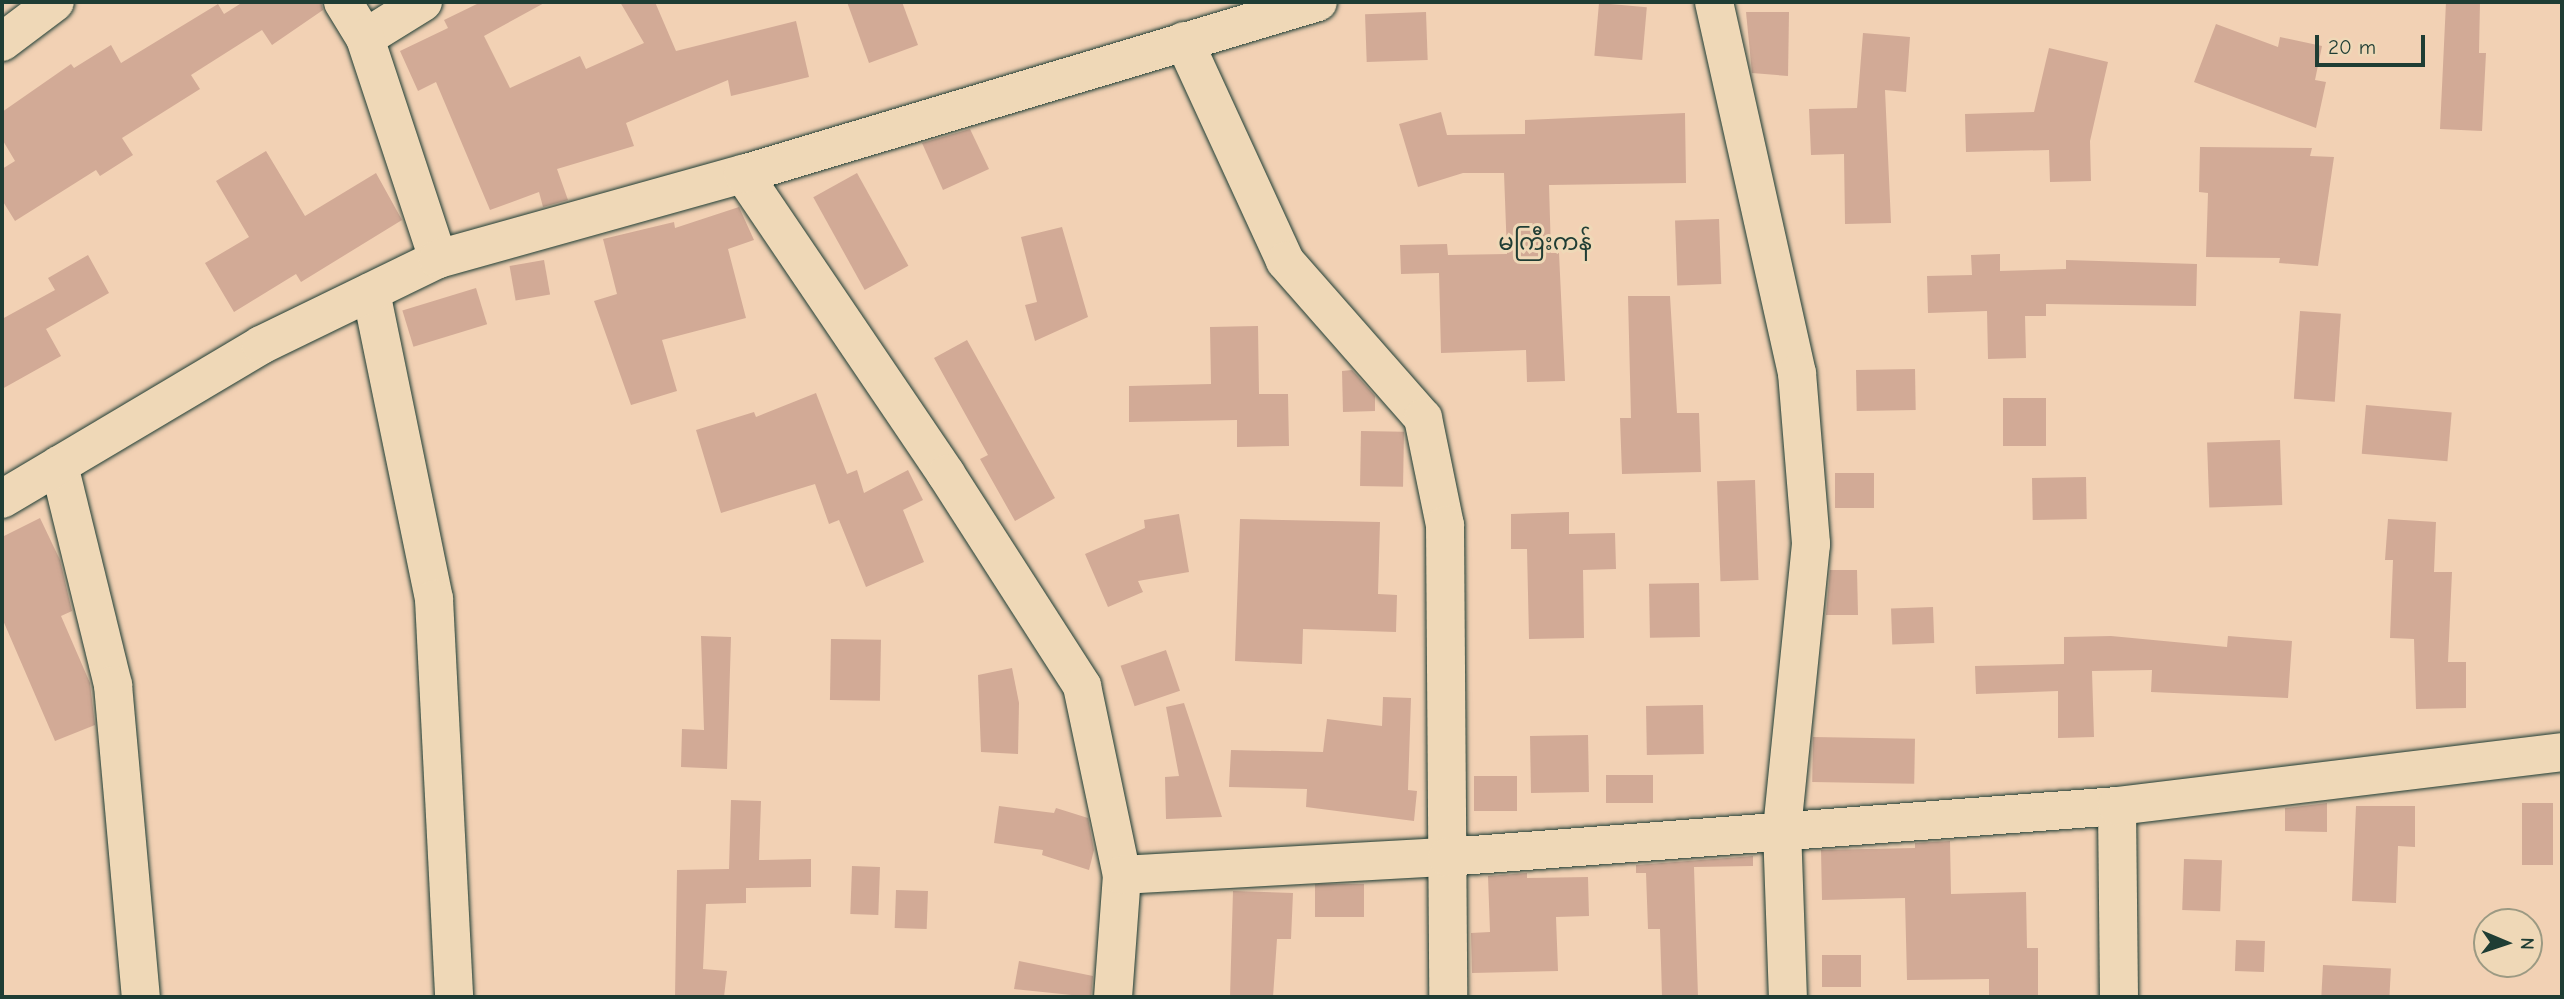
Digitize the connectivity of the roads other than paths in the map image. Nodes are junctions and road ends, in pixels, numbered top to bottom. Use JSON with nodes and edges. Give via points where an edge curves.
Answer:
{"nodes":[{"id":1,"x":55,"y":2,"type":"edge"},
{"id":2,"x":343,"y":2,"type":"edge"},
{"id":3,"x":423,"y":2,"type":"edge"},
{"id":4,"x":1318,"y":2,"type":"edge"},
{"id":5,"x":1714,"y":2,"type":"edge"},
{"id":6,"x":365,"y":38,"type":"junction"},
{"id":7,"x":1184,"y":41,"type":"junction"},
{"id":8,"x":2,"y":43,"type":"edge"},
{"id":9,"x":743,"y":174,"type":"junction"},
{"id":10,"x":438,"y":259,"type":"junction"},
{"id":11,"x":371,"y":292,"type":"junction"},
{"id":12,"x":59,"y":465,"type":"junction"},
{"id":13,"x":2,"y":499,"type":"edge"},
{"id":14,"x":2562,"y":752,"type":"edge"},
{"id":15,"x":2117,"y":806,"type":"junction"},
{"id":16,"x":1782,"y":828,"type":"junction"},
{"id":17,"x":1447,"y":857,"type":"junction"},
{"id":18,"x":1122,"y":875,"type":"junction"},
{"id":19,"x":141,"y":997,"type":"edge"},
{"id":20,"x":454,"y":997,"type":"edge"},
{"id":21,"x":1113,"y":997,"type":"edge"},
{"id":22,"x":1448,"y":997,"type":"edge"},
{"id":23,"x":1788,"y":997,"type":"edge"},
{"id":24,"x":2119,"y":997,"type":"edge"}],
"edges":[{"from":1,"to":8,"type":"street"},
{"from":2,"to":6,"type":"street"},
{"from":3,"to":6,"type":"street"},
{"from":4,"to":7,"type":"street"},
{"from":5,"to":16,"type":"street","via":[[1797,373],[1811,544]]},
{"from":6,"to":10,"type":"street"},
{"from":7,"to":9,"type":"street"},
{"from":7,"to":17,"type":"street","via":[[1284,261],[1423,418],[1445,525]]},
{"from":9,"to":10,"type":"street"},
{"from":9,"to":18,"type":"street","via":[[946,474],[1082,686]]},
{"from":10,"to":11,"type":"street"},
{"from":11,"to":12,"type":"street","via":[[261,345]]},
{"from":11,"to":20,"type":"street","via":[[434,599]]},
{"from":12,"to":13,"type":"street"},
{"from":12,"to":19,"type":"street","via":[[113,685]]},
{"from":14,"to":15,"type":"street"},
{"from":15,"to":16,"type":"street"},
{"from":15,"to":24,"type":"street"},
{"from":16,"to":17,"type":"street"},
{"from":16,"to":23,"type":"street"},
{"from":17,"to":18,"type":"street"},
{"from":17,"to":22,"type":"street"},
{"from":18,"to":21,"type":"street"}]}
